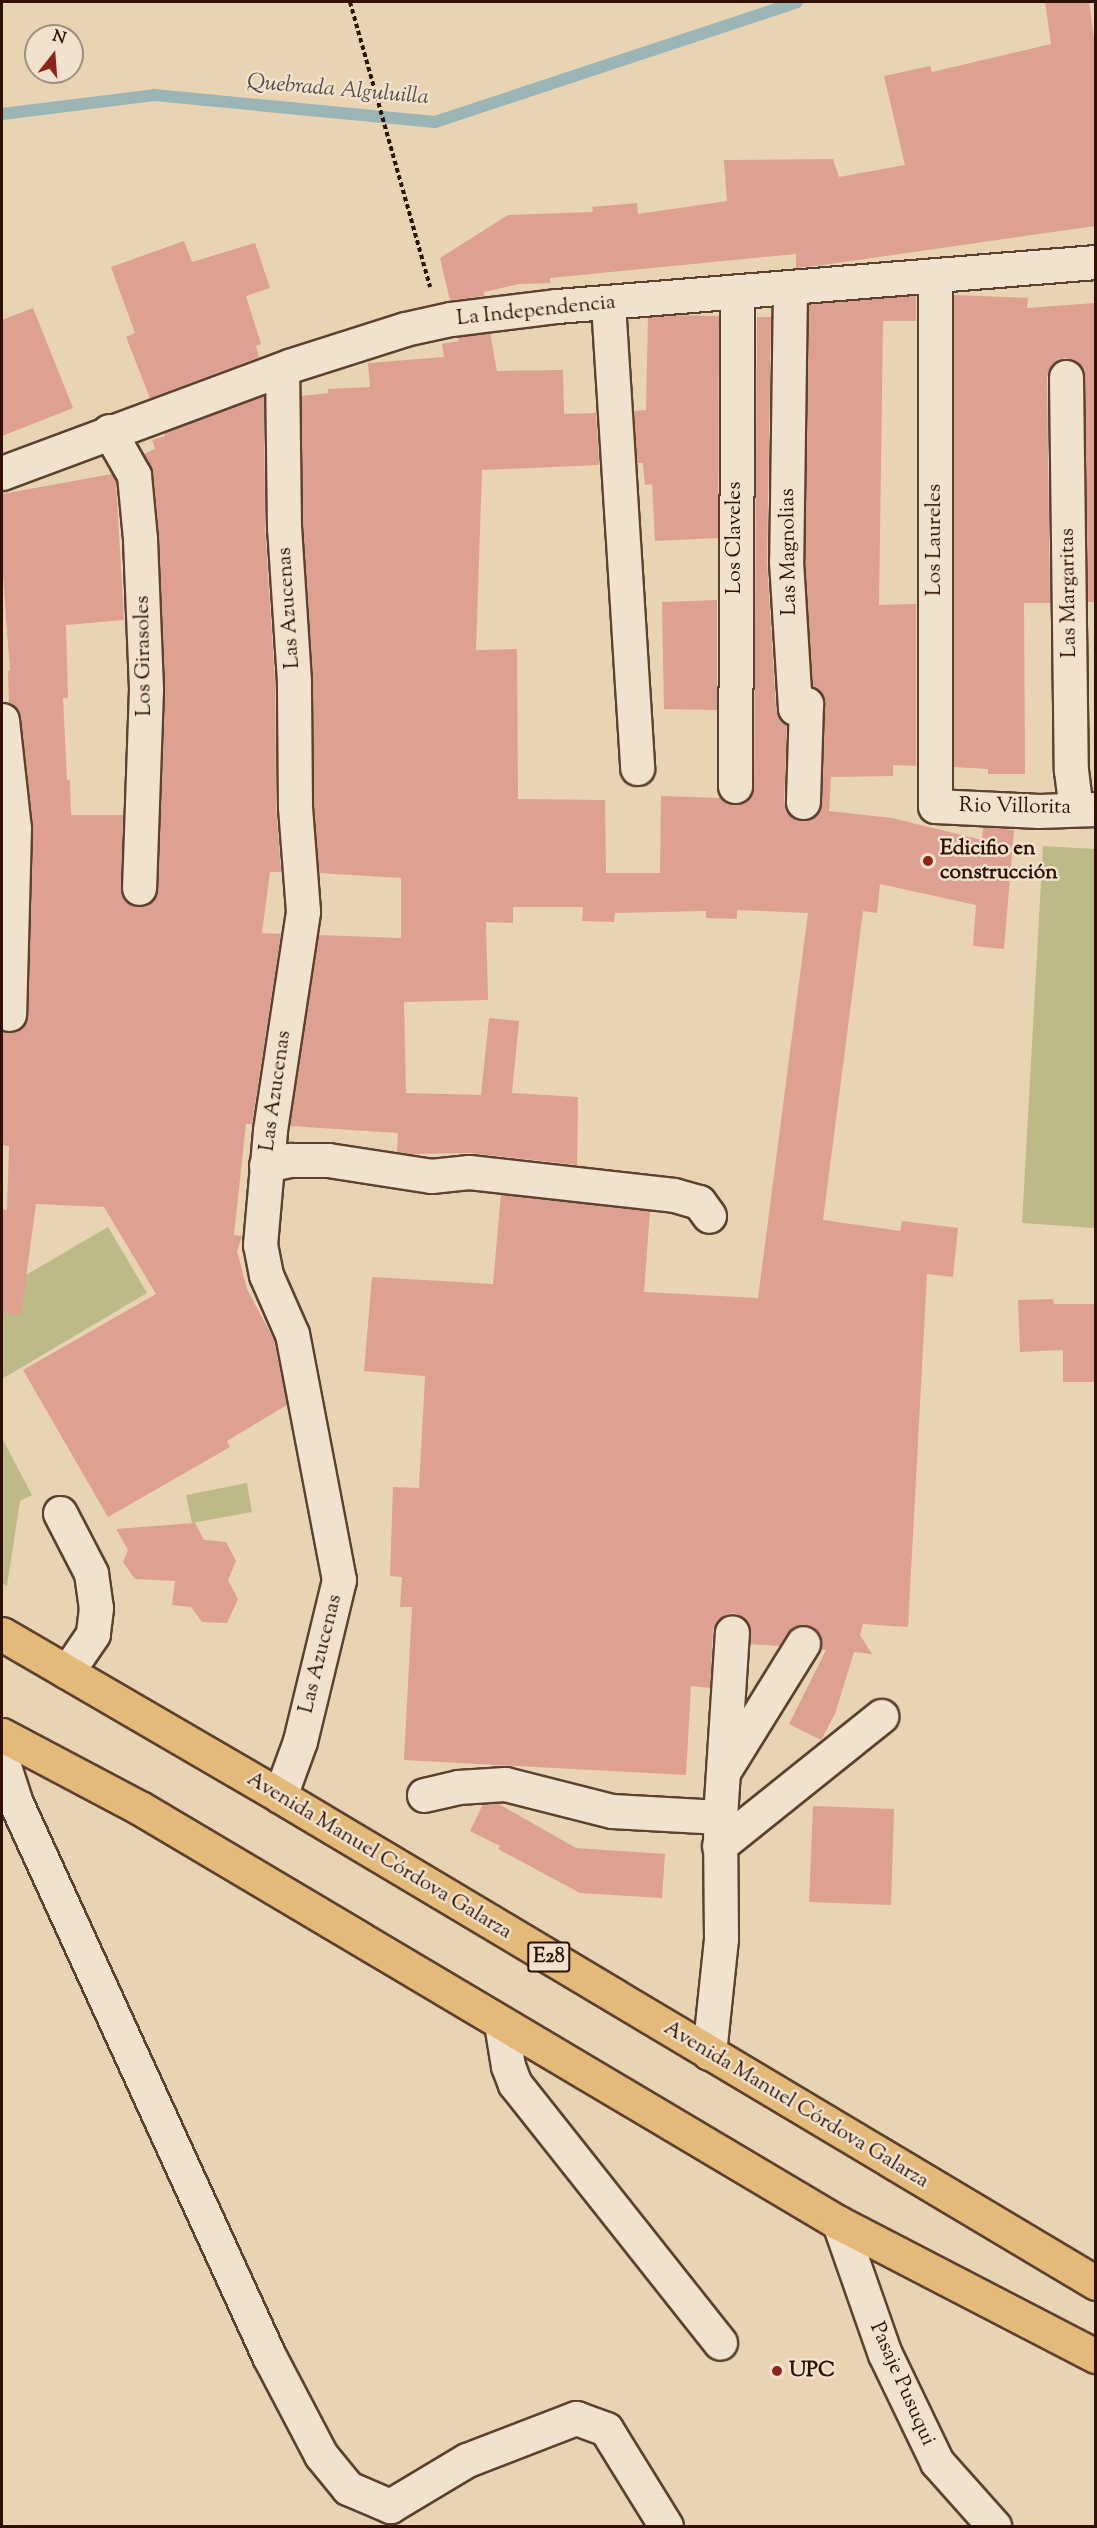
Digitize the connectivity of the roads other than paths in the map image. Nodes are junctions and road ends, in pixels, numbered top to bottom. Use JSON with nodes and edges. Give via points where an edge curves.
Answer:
{"nodes":[{"id":1,"x":1095,"y":262,"type":"edge"},
{"id":2,"x":935,"y":275,"type":"junction"},
{"id":3,"x":790,"y":288,"type":"junction"},
{"id":4,"x":738,"y":291,"type":"junction"},
{"id":5,"x":608,"y":303,"type":"junction"},
{"id":6,"x":282,"y":369,"type":"junction"},
{"id":7,"x":1066,"y":377,"type":"dead end"},
{"id":8,"x":108,"y":431,"type":"junction"},
{"id":9,"x":2,"y":473,"type":"edge"},
{"id":10,"x":2,"y":720,"type":"edge"},
{"id":11,"x":638,"y":768,"type":"dead end"},
{"id":12,"x":735,"y":786,"type":"dead end"},
{"id":13,"x":803,"y":802,"type":"dead end"},
{"id":14,"x":935,"y":806,"type":"joint"},
{"id":15,"x":1086,"y":809,"type":"edge"},
{"id":16,"x":139,"y":888,"type":"dead end"},
{"id":17,"x":9,"y":1014,"type":"dead end"},
{"id":18,"x":266,"y":1165,"type":"junction"},
{"id":19,"x":709,"y":1216,"type":"dead end"},
{"id":20,"x":60,"y":1513,"type":"dead end"},
{"id":21,"x":732,"y":1632,"type":"dead end"},
{"id":22,"x":2,"y":1634,"type":"edge"},
{"id":23,"x":803,"y":1643,"type":"dead end"},
{"id":24,"x":67,"y":1672,"type":"junction"},
{"id":25,"x":881,"y":1716,"type":"dead end"},
{"id":26,"x":2,"y":1735,"type":"edge"},
{"id":27,"x":2,"y":1760,"type":"edge"},
{"id":28,"x":723,"y":1773,"type":"junction"},
{"id":29,"x":424,"y":1795,"type":"dead end"},
{"id":30,"x":280,"y":1796,"type":"junction"},
{"id":31,"x":719,"y":1831,"type":"junction"},
{"id":32,"x":501,"y":2023,"type":"junction"},
{"id":33,"x":709,"y":2053,"type":"junction"},
{"id":34,"x":839,"y":2223,"type":"junction"},
{"id":35,"x":1095,"y":2283,"type":"edge"},
{"id":36,"x":720,"y":2343,"type":"dead end"},
{"id":37,"x":1095,"y":2356,"type":"edge"},
{"id":38,"x":383,"y":2516,"type":"edge"},
{"id":39,"x":666,"y":2526,"type":"edge"},
{"id":40,"x":994,"y":2526,"type":"edge"}],
"edges":[{"from":1,"to":2,"type":"street","name":"La Independencia"},
{"from":2,"to":3,"type":"street","name":"La Independencia"},
{"from":2,"to":14,"type":"street","name":"Los Laureles"},
{"from":3,"to":4,"type":"street","name":"La Independencia"},
{"from":3,"to":13,"type":"street","name":"Las Magnolias","via":[[786,561],[795,708],[806,704]]},
{"from":4,"to":5,"type":"street","name":"La Independencia"},
{"from":4,"to":12,"type":"street","name":"Los Claveles"},
{"from":5,"to":6,"type":"street","name":"La Independencia","via":[[451,319],[355,343]]},
{"from":5,"to":11,"type":"street"},
{"from":6,"to":8,"type":"street","name":"La Independencia"},
{"from":6,"to":18,"type":"street","name":"Las Azucenas","via":[[284,528],[303,912]]},
{"from":7,"to":15,"type":"street","name":"Las Margaritas","via":[[1071,770]]},
{"from":8,"to":9,"type":"street","name":"La Independencia"},
{"from":8,"to":16,"type":"street","name":"Los Girasoles","via":[[134,475],[142,573],[146,688]]},
{"from":10,"to":17,"type":"street","via":[[14,828]]},
{"from":14,"to":15,"type":"street","name":"Rio Villorita"},
{"from":18,"to":19,"type":"street","via":[[290,1160],[328,1160],[431,1176],[469,1172],[674,1195],[699,1202]]},
{"from":18,"to":30,"type":"street","name":"Las Azucenas","via":[[262,1260],[292,1334],[339,1580],[300,1741]]},
{"from":20,"to":24,"type":"street","via":[[91,1574],[96,1608],[93,1634]]},
{"from":21,"to":28,"type":"street"},
{"from":22,"to":24,"type":"main road","name":"Avenida Manuel Córdova Galarza","number":"E28"},
{"from":23,"to":28,"type":"street"},
{"from":24,"to":30,"type":"main road","name":"Avenida Manuel Córdova Galarza","number":"E28"},
{"from":25,"to":31,"type":"street"},
{"from":26,"to":32,"type":"main road","via":[[140,1808]]},
{"from":27,"to":38,"type":"street","via":[[16,1803],[269,2356],[315,2445],[348,2488]]},
{"from":28,"to":31,"type":"street"},
{"from":29,"to":31,"type":"street","via":[[458,1787],[505,1784],[612,1811]]},
{"from":30,"to":33,"type":"main road","name":"Avenida Manuel Córdova Galarza","number":"E28"},
{"from":31,"to":33,"type":"street","via":[[721,1939]]},
{"from":32,"to":34,"type":"main road"},
{"from":32,"to":36,"type":"street","via":[[515,2084]]},
{"from":33,"to":35,"type":"main road","name":"Avenida Manuel Córdova Galarza","number":"E28"},
{"from":34,"to":37,"type":"main road"},
{"from":34,"to":40,"type":"street","name":"Pasaje Pusuqui","via":[[885,2354],[937,2463]]},
{"from":38,"to":39,"type":"street","via":[[467,2460],[576,2418],[606,2429]]}]}
